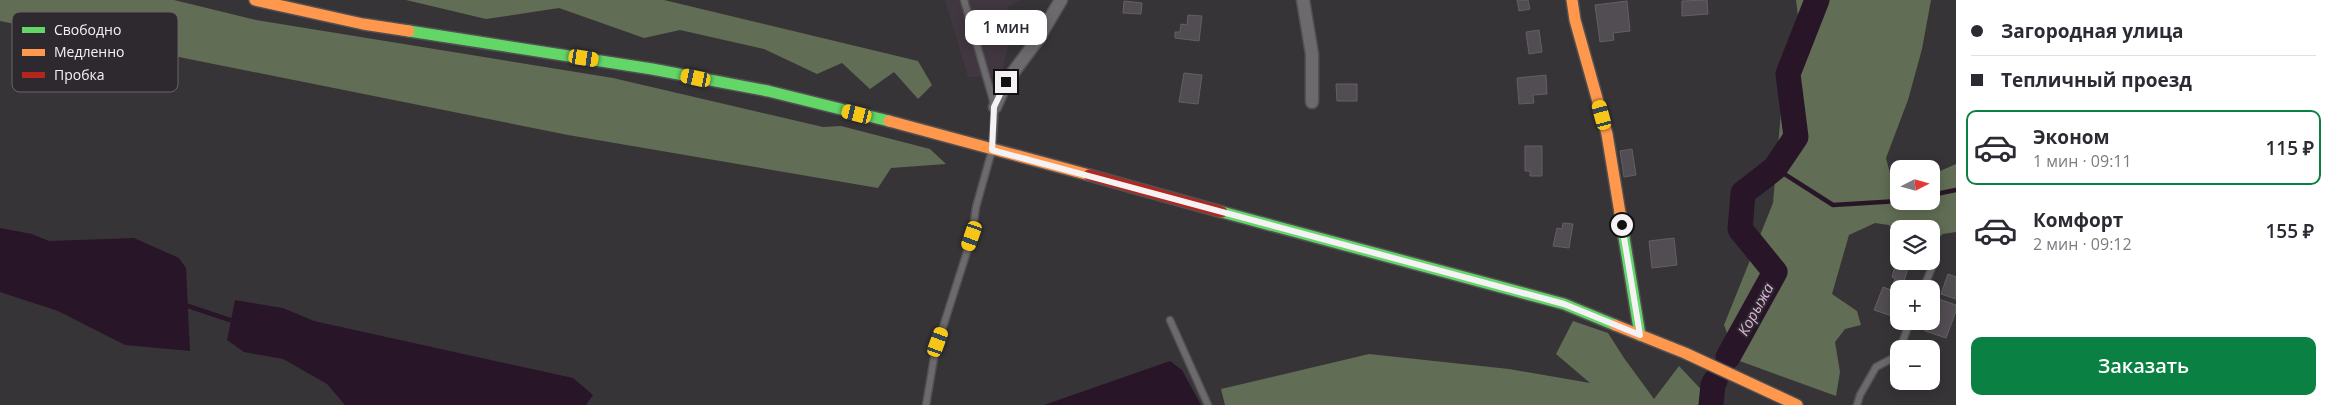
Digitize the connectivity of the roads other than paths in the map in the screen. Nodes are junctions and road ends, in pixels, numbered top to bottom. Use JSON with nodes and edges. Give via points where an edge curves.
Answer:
{"nodes":[{"id":1,"x":255,"y":0,"type":"edge"},
{"id":2,"x":964,"y":0,"type":"edge"},
{"id":3,"x":1061,"y":0,"type":"edge"},
{"id":4,"x":1302,"y":0,"type":"edge"},
{"id":5,"x":1572,"y":0,"type":"edge"},
{"id":6,"x":1312,"y":102,"type":"dead end"},
{"id":7,"x":994,"y":107,"type":"junction"},
{"id":8,"x":992,"y":150,"type":"junction"},
{"id":9,"x":1170,"y":320,"type":"dead end"},
{"id":10,"x":1640,"y":335,"type":"junction"},
{"id":11,"x":1890,"y":360,"type":"edge"},
{"id":12,"x":926,"y":405,"type":"edge"},
{"id":13,"x":1208,"y":405,"type":"edge"},
{"id":14,"x":1797,"y":405,"type":"edge"},
{"id":15,"x":1857,"y":405,"type":"edge"}],
"edges":[{"from":1,"to":8,"type":"main road","via":[[363,24],[652,69],[768,91]]},
{"from":2,"to":7,"type":"lane"},
{"from":3,"to":7,"type":"street","via":[[1038,39],[1006,82]]},
{"from":4,"to":6,"type":"street","via":[[1312,54]]},
{"from":5,"to":10,"type":"main road","via":[[1608,134]]},
{"from":7,"to":8,"type":"lane"},
{"from":8,"to":10,"type":"main road","via":[[1564,304]]},
{"from":8,"to":12,"type":"lane","via":[[976,207],[972,236],[935,352]]},
{"from":9,"to":13,"type":"lane"},
{"from":10,"to":14,"type":"main road"},
{"from":11,"to":15,"type":"lane","via":[[1876,367]]}]}
